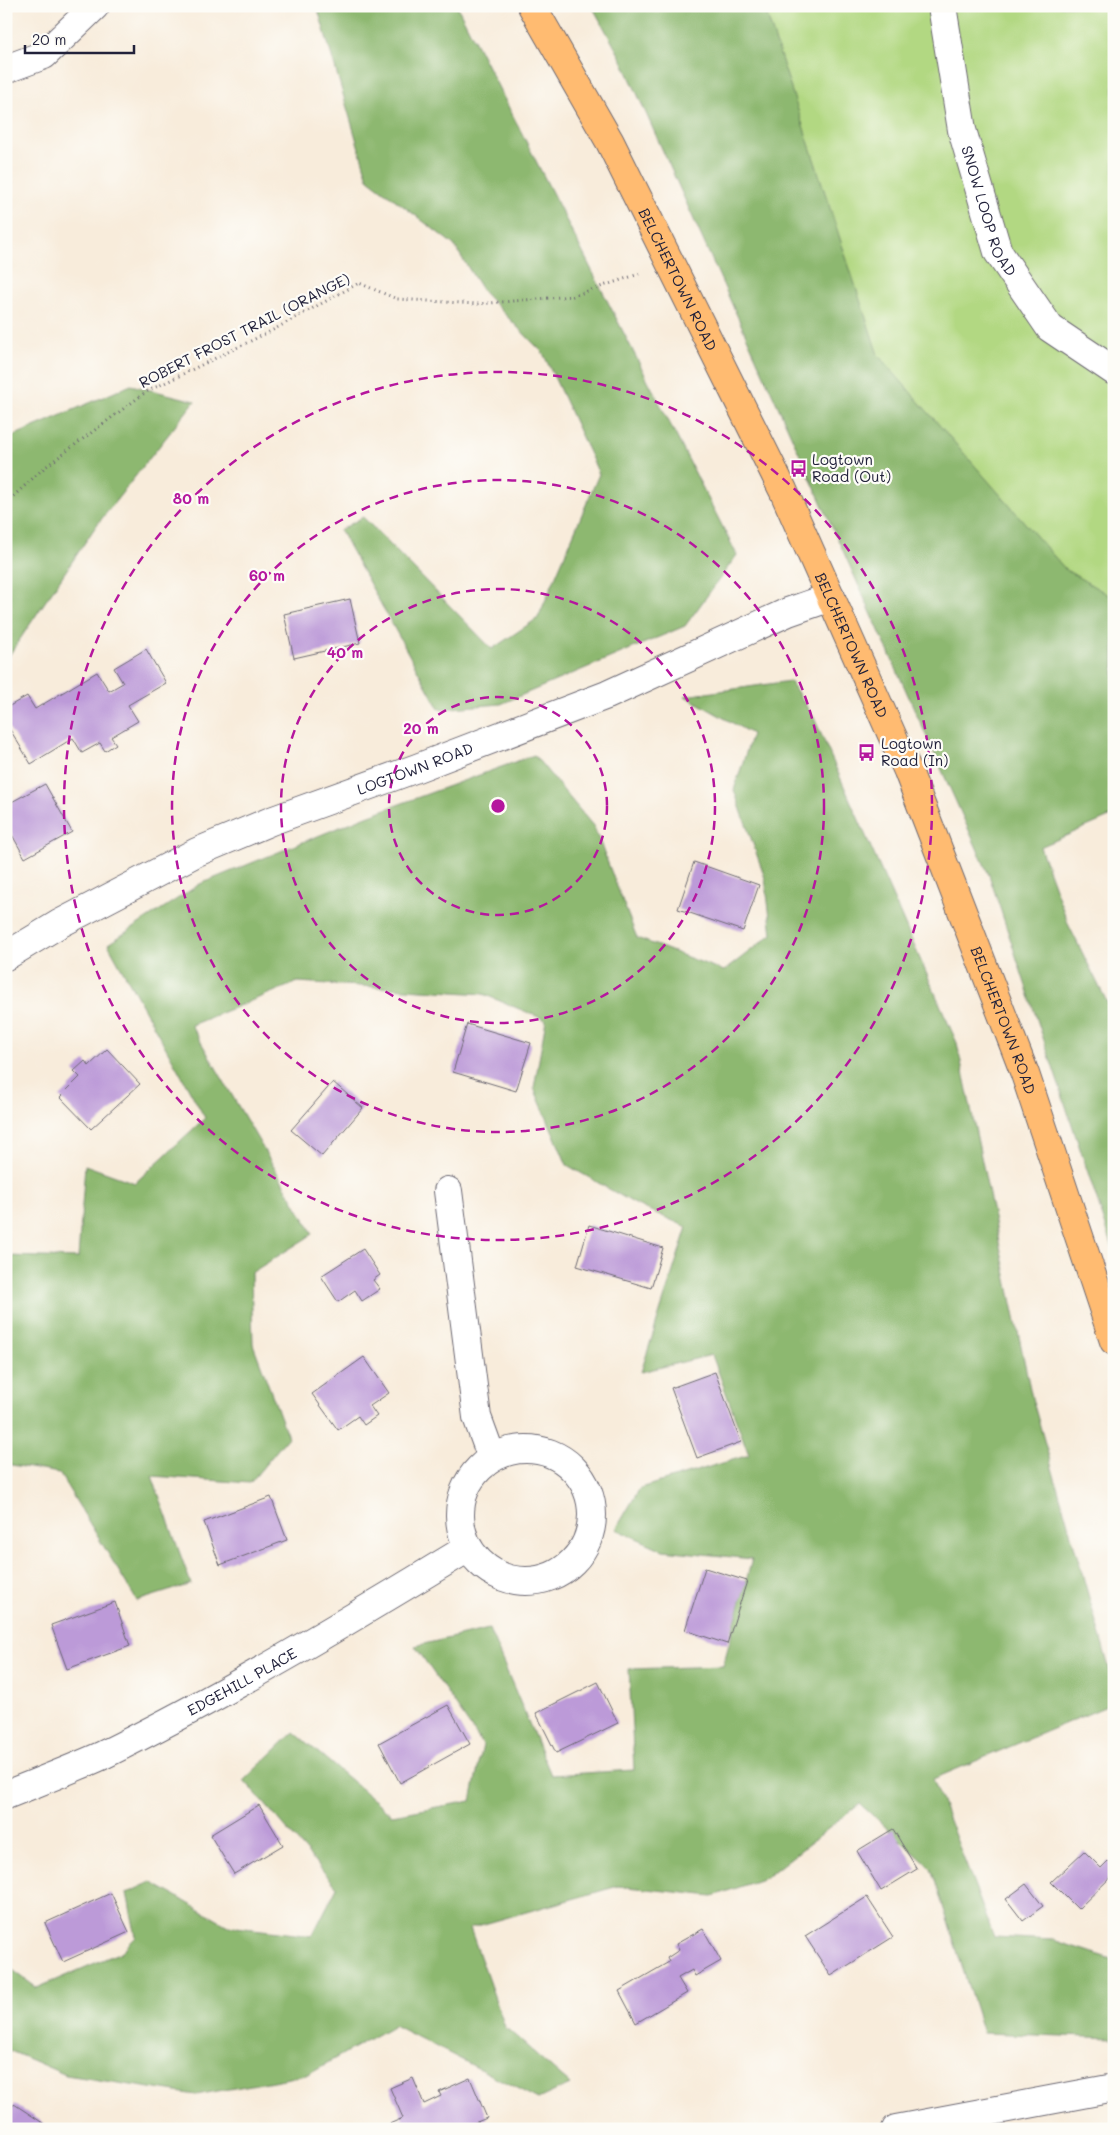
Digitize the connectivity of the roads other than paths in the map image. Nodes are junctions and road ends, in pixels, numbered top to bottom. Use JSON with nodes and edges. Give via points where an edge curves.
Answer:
{"nodes":[{"id":1,"x":95,"y":6,"type":"edge"},
{"id":2,"x":532,"y":6,"type":"edge"},
{"id":3,"x":942,"y":6,"type":"edge"},
{"id":4,"x":6,"y":69,"type":"edge"},
{"id":5,"x":1114,"y":371,"type":"edge"},
{"id":6,"x":831,"y":597,"type":"junction"},
{"id":7,"x":6,"y":956,"type":"edge"},
{"id":8,"x":448,"y":1191,"type":"dead end"},
{"id":9,"x":1114,"y":1341,"type":"edge"},
{"id":10,"x":492,"y":1458,"type":"junction"},
{"id":11,"x":468,"y":1548,"type":"junction"},
{"id":12,"x":6,"y":1796,"type":"edge"},
{"id":13,"x":1114,"y":2088,"type":"edge"},
{"id":14,"x":896,"y":2129,"type":"edge"}],
"edges":[{"from":1,"to":4,"type":"street","via":[[44,55]]},
{"from":2,"to":6,"type":"highway","name":"BELCHERTOWN ROAD","via":[[610,142],[783,490]]},
{"from":3,"to":5,"type":"street","name":"SNOW LOOP ROAD","via":[[962,130],[998,252],[1050,328]]},
{"from":6,"to":7,"type":"street","name":"LOGTOWN ROAD","via":[[788,612],[606,695],[197,852],[59,924]]},
{"from":6,"to":9,"type":"highway","name":"BELCHERTOWN ROAD","via":[[908,771],[1025,1074]]},
{"from":8,"to":10,"type":"street","via":[[477,1417]]},
{"from":10,"to":11,"type":"street","via":[[471,1477],[463,1494],[460,1522]]},
{"from":10,"to":11,"type":"street","via":[[528,1448],[555,1456],[571,1466],[590,1499],[589,1537],[580,1554],[567,1567],[551,1577],[532,1581],[513,1580],[495,1574]]},
{"from":11,"to":12,"type":"street","name":"EDGEHILL PLACE","via":[[319,1638],[158,1727],[99,1757]]},
{"from":13,"to":14,"type":"street"}]}
